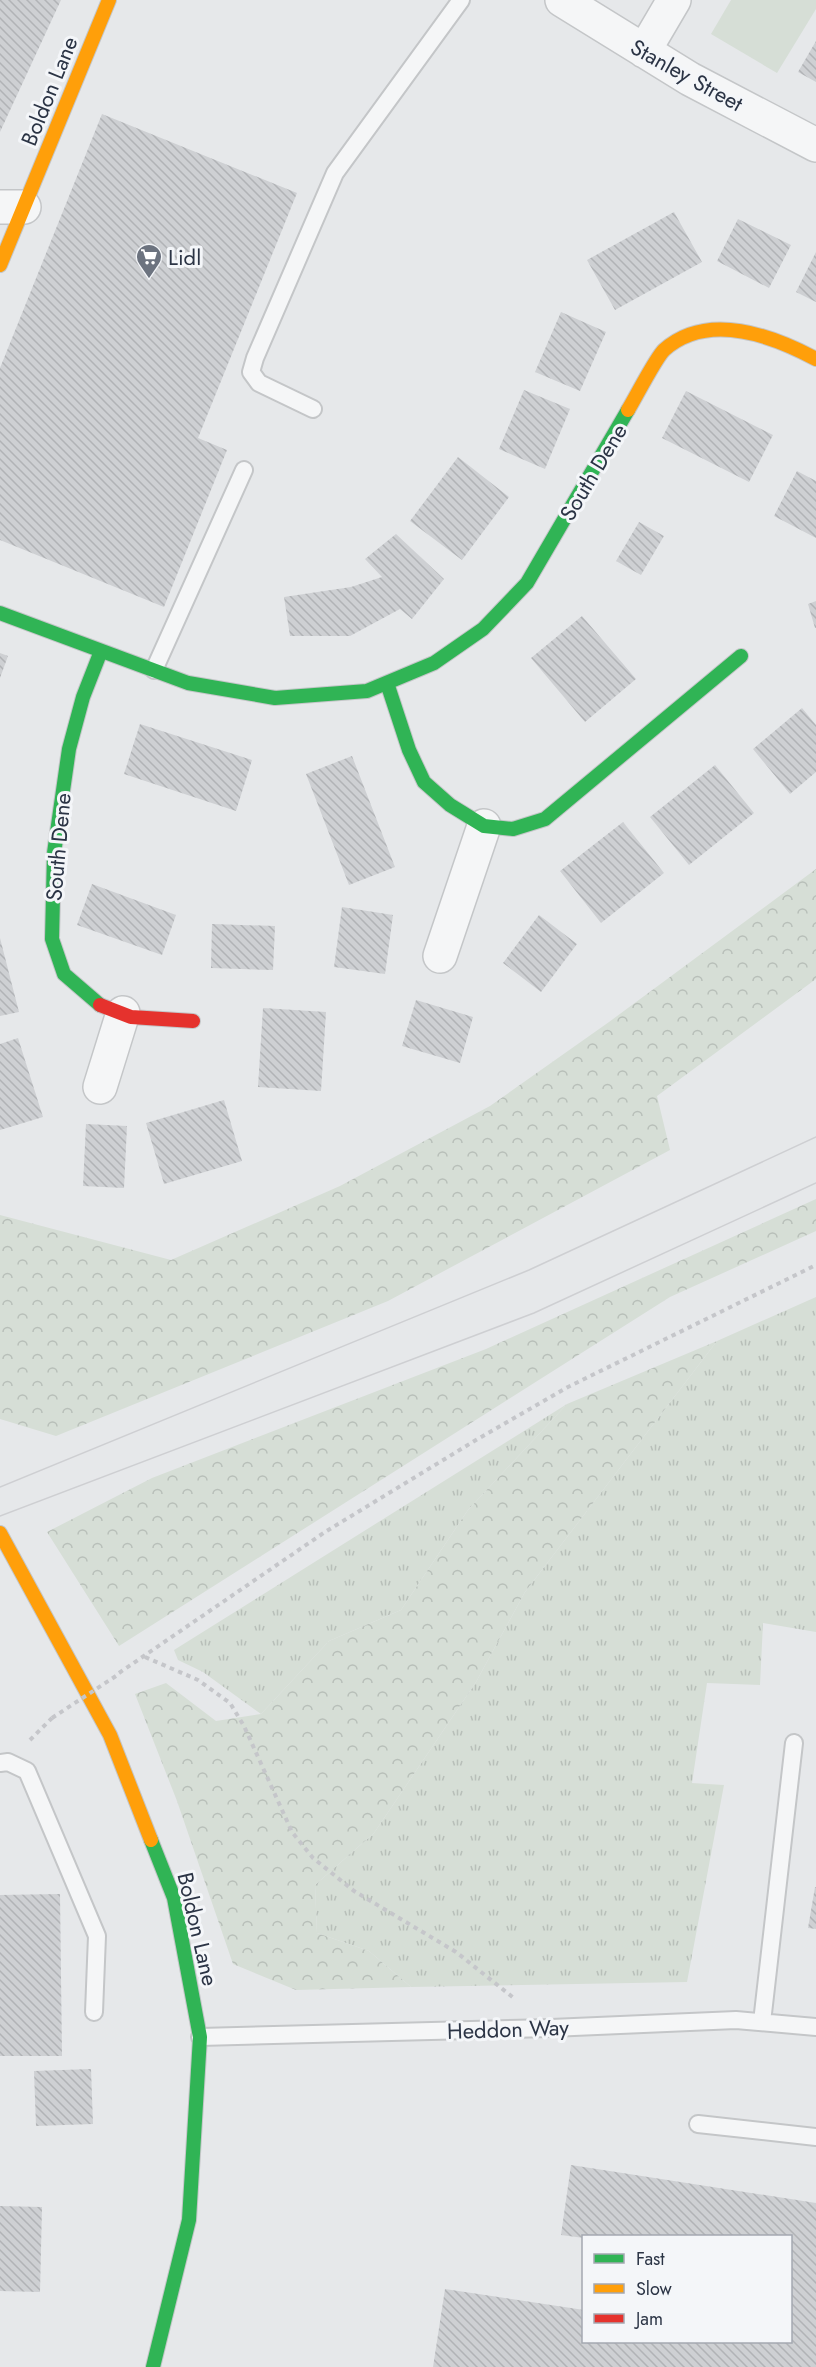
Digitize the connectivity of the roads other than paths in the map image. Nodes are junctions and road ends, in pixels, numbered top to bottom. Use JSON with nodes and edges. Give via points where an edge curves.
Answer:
{"nodes":[{"id":1,"x":109,"y":0,"type":"edge"},
{"id":2,"x":462,"y":0,"type":"edge"},
{"id":3,"x":562,"y":0,"type":"edge"},
{"id":4,"x":674,"y":0,"type":"edge"},
{"id":5,"x":644,"y":51,"type":"junction"},
{"id":6,"x":816,"y":145,"type":"edge"},
{"id":7,"x":12,"y":207,"type":"edge"},
{"id":8,"x":0,"y":265,"type":"edge"},
{"id":9,"x":816,"y":359,"type":"edge"},
{"id":10,"x":313,"y":409,"type":"dead end"},
{"id":11,"x":244,"y":470,"type":"dead end"},
{"id":12,"x":0,"y":613,"type":"edge"},
{"id":13,"x":102,"y":651,"type":"junction"},
{"id":14,"x":741,"y":656,"type":"dead end"},
{"id":15,"x":154,"y":670,"type":"junction"},
{"id":16,"x":387,"y":683,"type":"junction"},
{"id":17,"x":484,"y":826,"type":"junction"},
{"id":18,"x":441,"y":956,"type":"dead end"},
{"id":19,"x":123,"y":1013,"type":"junction"},
{"id":20,"x":193,"y":1021,"type":"dead end"},
{"id":21,"x":100,"y":1087,"type":"dead end"},
{"id":22,"x":0,"y":1533,"type":"edge"},
{"id":23,"x":794,"y":1743,"type":"dead end"},
{"id":24,"x":0,"y":1763,"type":"edge"},
{"id":25,"x":94,"y":2012,"type":"dead end"},
{"id":26,"x":762,"y":2022,"type":"junction"},
{"id":27,"x":816,"y":2027,"type":"edge"},
{"id":28,"x":200,"y":2037,"type":"junction"},
{"id":29,"x":698,"y":2124,"type":"dead end"},
{"id":30,"x":816,"y":2137,"type":"edge"},
{"id":31,"x":153,"y":2367,"type":"edge"}],
"edges":[{"from":1,"to":7,"type":"street","name":"Boldon Lane"},
{"from":2,"to":10,"type":"lane","via":[[335,173],[255,358],[251,372],[259,382]]},
{"from":3,"to":5,"type":"street","name":"Stanley Street"},
{"from":4,"to":5,"type":"street"},
{"from":5,"to":6,"type":"street","name":"Stanley Street"},
{"from":7,"to":8,"type":"street","name":"Boldon Lane"},
{"from":9,"to":16,"type":"street","name":"South Dene","via":[[791,345],[742,330],[694,333],[663,351],[527,583],[483,629],[434,663]]},
{"from":11,"to":15,"type":"lane"},
{"from":12,"to":13,"type":"street","name":"South Dene"},
{"from":13,"to":15,"type":"street","name":"South Dene"},
{"from":13,"to":19,"type":"street","name":"South Dene","via":[[83,697],[69,749],[54,853],[52,939],[64,974],[95,1003]]},
{"from":14,"to":17,"type":"street","via":[[545,819],[513,829]]},
{"from":15,"to":16,"type":"street","name":"South Dene","via":[[188,683],[275,698],[367,691]]},
{"from":16,"to":17,"type":"street","via":[[424,782],[450,805]]},
{"from":17,"to":18,"type":"street"},
{"from":19,"to":20,"type":"street","name":"South Dene","via":[[131,1017]]},
{"from":19,"to":21,"type":"street"},
{"from":22,"to":28,"type":"street","name":"Boldon Lane","via":[[110,1736],[174,1898]]},
{"from":23,"to":26,"type":"lane"},
{"from":24,"to":25,"type":"lane","via":[[8,1762],[27,1771],[97,1936]]},
{"from":26,"to":27,"type":"lane","name":"Heddon Way"},
{"from":26,"to":28,"type":"lane","name":"Heddon Way"},
{"from":28,"to":31,"type":"street","name":"Boldon Lane","via":[[189,2220]]},
{"from":29,"to":30,"type":"lane"}]}
